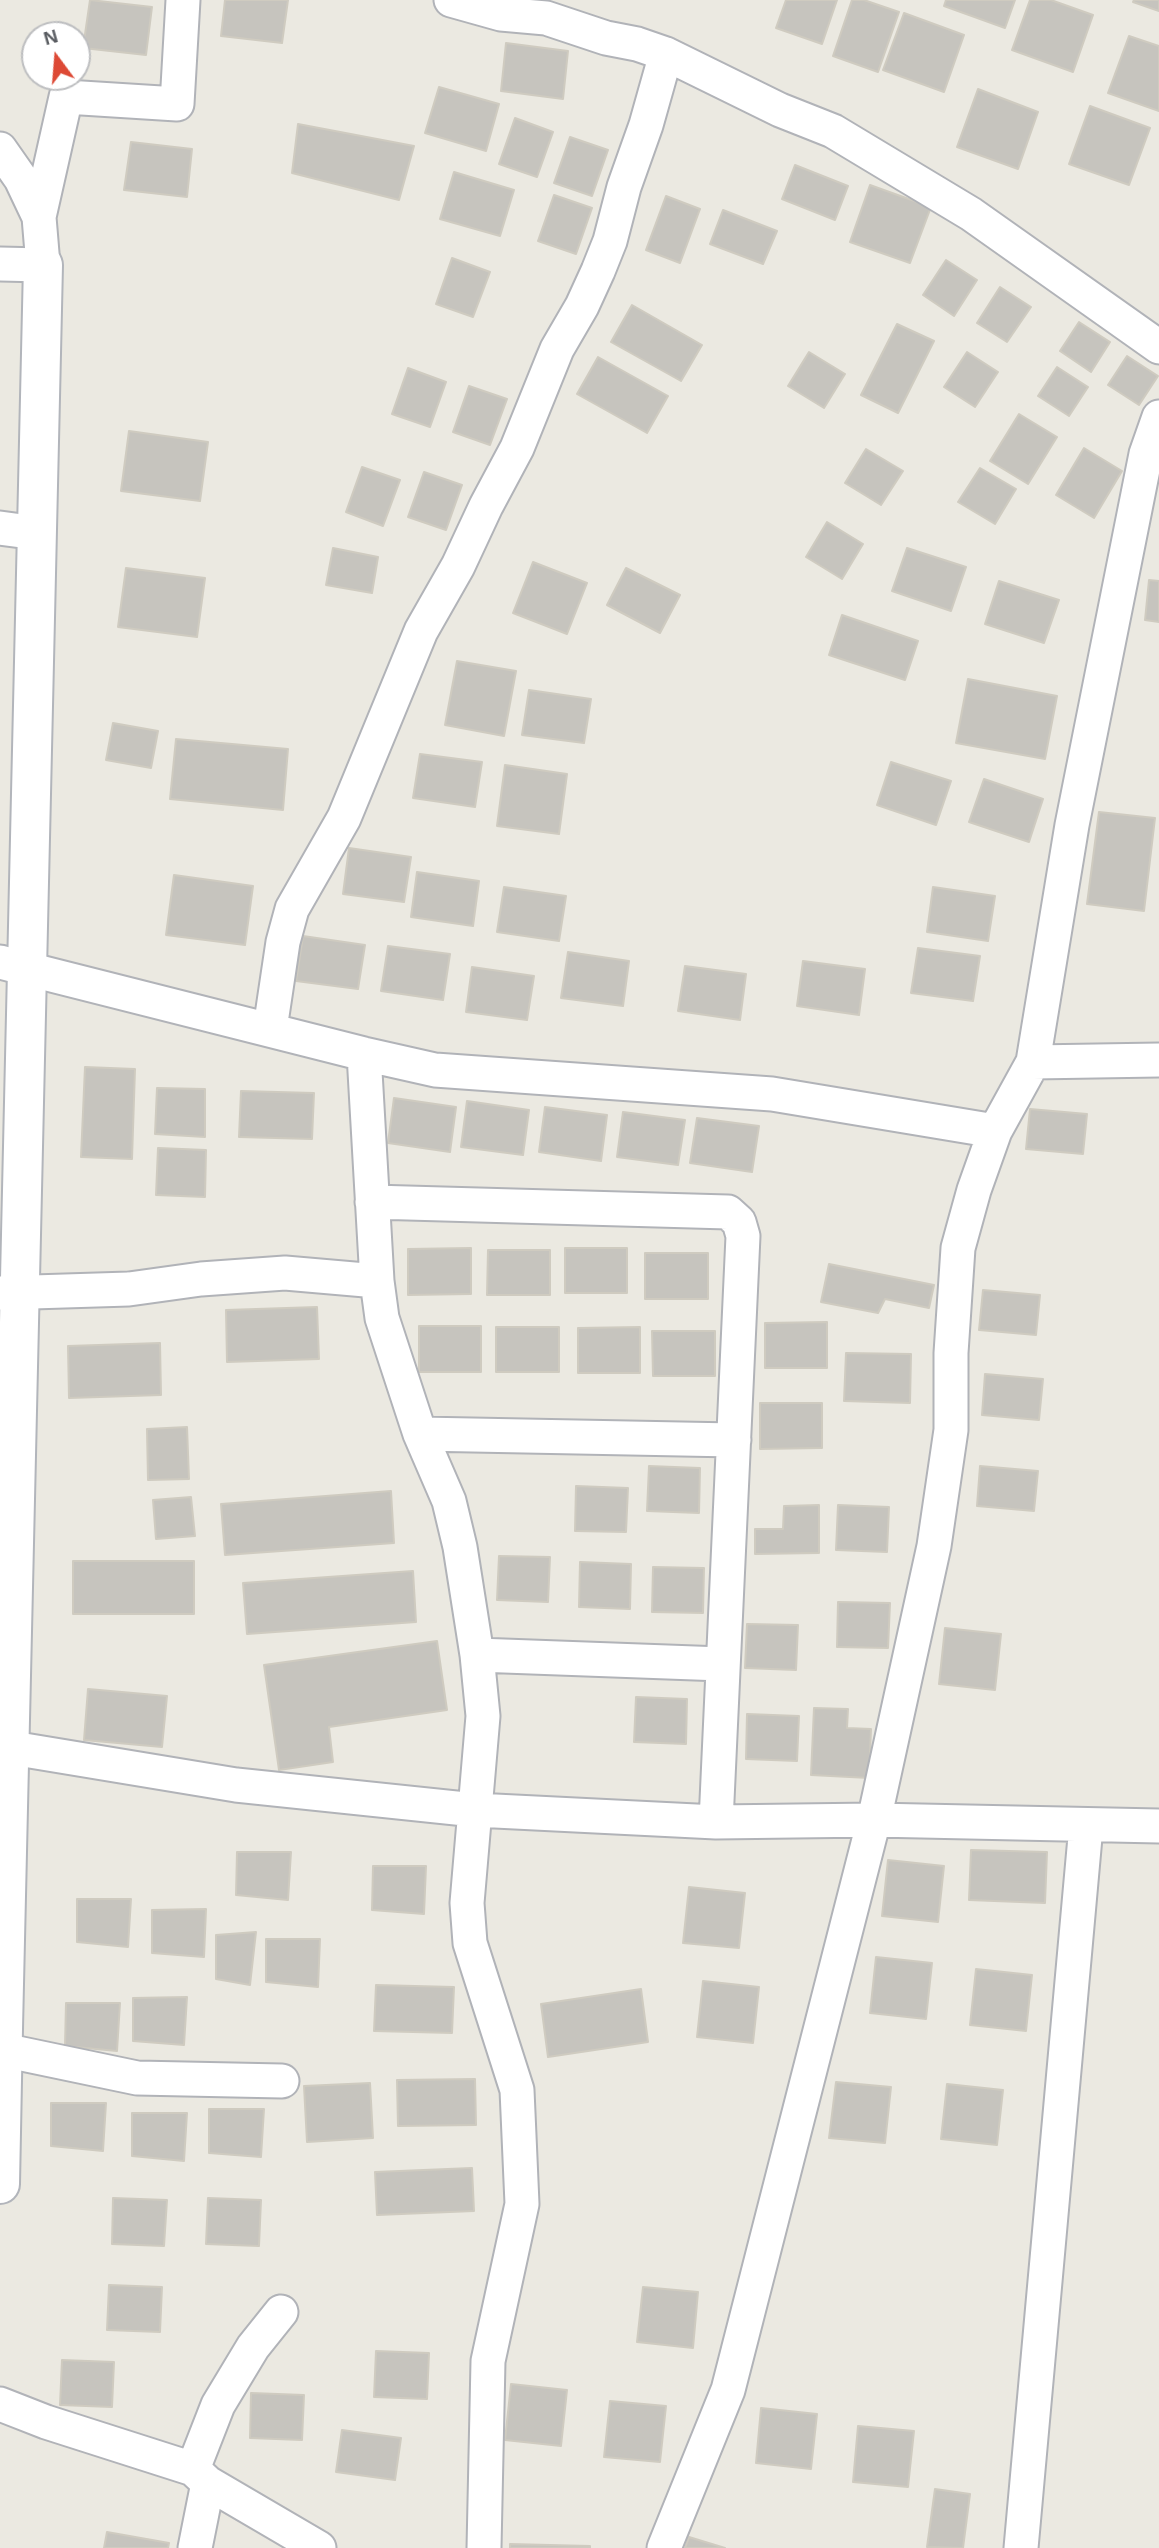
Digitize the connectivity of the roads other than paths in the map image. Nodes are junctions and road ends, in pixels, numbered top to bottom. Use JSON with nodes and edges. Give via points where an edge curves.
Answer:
{"nodes":[{"id":1,"x":183,"y":0,"type":"edge"},
{"id":2,"x":451,"y":0,"type":"edge"},
{"id":3,"x":551,"y":9,"type":"edge"},
{"id":4,"x":666,"y":54,"type":"junction"},
{"id":5,"x":0,"y":149,"type":"edge"},
{"id":6,"x":39,"y":217,"type":"junction"},
{"id":7,"x":0,"y":264,"type":"edge"},
{"id":8,"x":43,"y":265,"type":"junction"},
{"id":9,"x":1159,"y":347,"type":"edge"},
{"id":10,"x":1159,"y":417,"type":"edge"},
{"id":11,"x":0,"y":528,"type":"edge"},
{"id":12,"x":37,"y":533,"type":"junction"},
{"id":13,"x":14,"y":965,"type":"edge"},
{"id":14,"x":270,"y":1029,"type":"junction"},
{"id":15,"x":363,"y":1054,"type":"junction"},
{"id":16,"x":1159,"y":1060,"type":"edge"},
{"id":17,"x":1033,"y":1062,"type":"junction"},
{"id":18,"x":995,"y":1130,"type":"junction"},
{"id":19,"x":372,"y":1202,"type":"junction"},
{"id":20,"x":377,"y":1281,"type":"junction"},
{"id":21,"x":10,"y":1293,"type":"edge"},
{"id":22,"x":420,"y":1434,"type":"junction"},
{"id":23,"x":734,"y":1440,"type":"junction"},
{"id":24,"x":477,"y":1655,"type":"junction"},
{"id":25,"x":722,"y":1664,"type":"junction"},
{"id":26,"x":4,"y":1747,"type":"edge"},
{"id":27,"x":475,"y":1810,"type":"junction"},
{"id":28,"x":874,"y":1820,"type":"junction"},
{"id":29,"x":716,"y":1822,"type":"junction"},
{"id":30,"x":1086,"y":1826,"type":"junction"},
{"id":31,"x":1159,"y":1826,"type":"edge"},
{"id":32,"x":3,"y":2050,"type":"junction"},
{"id":33,"x":282,"y":2081,"type":"dead end"},
{"id":34,"x":0,"y":2184,"type":"edge"},
{"id":35,"x":281,"y":2312,"type":"dead end"},
{"id":36,"x":0,"y":2404,"type":"edge"},
{"id":37,"x":201,"y":2476,"type":"junction"},
{"id":38,"x":195,"y":2548,"type":"edge"},
{"id":39,"x":319,"y":2548,"type":"edge"},
{"id":40,"x":484,"y":2548,"type":"edge"},
{"id":41,"x":664,"y":2548,"type":"edge"},
{"id":42,"x":1021,"y":2548,"type":"edge"}],
"edges":[{"from":1,"to":6,"type":"street","via":[[177,104],[66,97]]},
{"from":2,"to":3,"type":"street","via":[[501,14]]},
{"from":3,"to":4,"type":"street"},
{"from":4,"to":9,"type":"street","via":[[833,131],[971,214]]},
{"from":4,"to":14,"type":"street","via":[[598,271],[557,349],[517,448],[421,631],[344,818],[292,909]]},
{"from":5,"to":6,"type":"street"},
{"from":6,"to":8,"type":"street"},
{"from":7,"to":8,"type":"street"},
{"from":8,"to":12,"type":"street"},
{"from":10,"to":17,"type":"street","via":[[1146,454],[1072,825]]},
{"from":11,"to":12,"type":"street"},
{"from":12,"to":13,"type":"street"},
{"from":13,"to":14,"type":"street"},
{"from":13,"to":21,"type":"street"},
{"from":14,"to":15,"type":"street"},
{"from":15,"to":18,"type":"street","via":[[435,1070],[772,1094]]},
{"from":15,"to":19,"type":"street"},
{"from":16,"to":17,"type":"street"},
{"from":17,"to":18,"type":"street"},
{"from":18,"to":28,"type":"street","via":[[958,1248],[951,1430],[937,1520]]},
{"from":19,"to":20,"type":"street"},
{"from":19,"to":23,"type":"street","via":[[728,1212],[739,1222],[743,1236]]},
{"from":20,"to":21,"type":"street","via":[[285,1273],[130,1289]]},
{"from":20,"to":22,"type":"street","via":[[382,1318]]},
{"from":21,"to":26,"type":"street"},
{"from":22,"to":23,"type":"street"},
{"from":22,"to":24,"type":"street","via":[[449,1501]]},
{"from":23,"to":25,"type":"street"},
{"from":24,"to":25,"type":"street"},
{"from":24,"to":27,"type":"street","via":[[482,1716]]},
{"from":25,"to":29,"type":"street"},
{"from":26,"to":27,"type":"street","via":[[236,1785]]},
{"from":26,"to":32,"type":"street"},
{"from":27,"to":29,"type":"street"},
{"from":27,"to":40,"type":"street","via":[[467,1903],[470,1943],[517,2090],[522,2204],[488,2361]]},
{"from":28,"to":29,"type":"street"},
{"from":28,"to":30,"type":"street"},
{"from":28,"to":41,"type":"street","via":[[728,2389]]},
{"from":30,"to":31,"type":"street"},
{"from":30,"to":42,"type":"street"},
{"from":32,"to":33,"type":"street","via":[[137,2078]]},
{"from":32,"to":34,"type":"street"},
{"from":35,"to":37,"type":"street","via":[[253,2347],[218,2405]]},
{"from":36,"to":37,"type":"street"},
{"from":37,"to":38,"type":"street"},
{"from":37,"to":39,"type":"street"}]}
